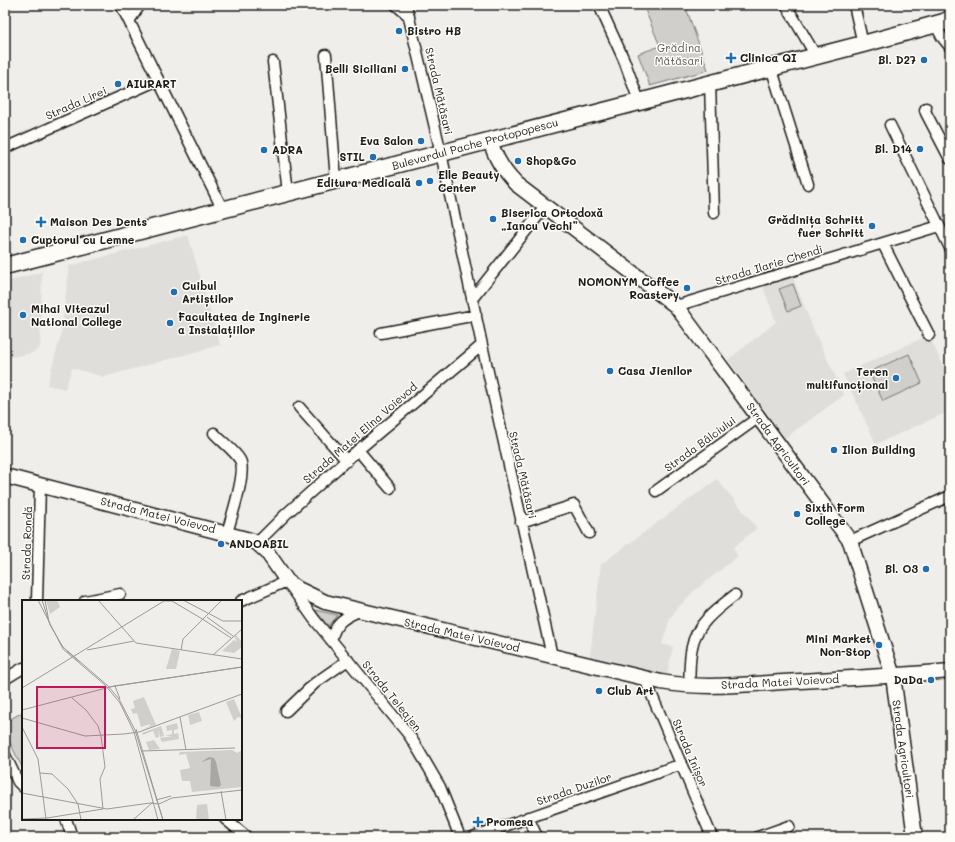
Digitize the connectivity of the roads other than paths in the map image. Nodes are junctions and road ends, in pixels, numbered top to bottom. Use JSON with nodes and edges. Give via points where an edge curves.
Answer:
{"nodes":[{"id":1,"x":121,"y":5,"type":"edge"},
{"id":2,"x":140,"y":5,"type":"edge"},
{"id":3,"x":396,"y":5,"type":"edge"},
{"id":4,"x":406,"y":5,"type":"edge"},
{"id":5,"x":599,"y":5,"type":"edge"},
{"id":6,"x":786,"y":5,"type":"edge"},
{"id":7,"x":854,"y":5,"type":"edge"},
{"id":8,"x":948,"y":5,"type":"edge"},
{"id":9,"x":409,"y":16,"type":"junction"},
{"id":10,"x":129,"y":21,"type":"junction"},
{"id":11,"x":940,"y":23,"type":"edge"},
{"id":12,"x":863,"y":44,"type":"junction"},
{"id":13,"x":950,"y":46,"type":"edge"},
{"id":14,"x":326,"y":55,"type":"dead end"},
{"id":15,"x":816,"y":56,"type":"junction"},
{"id":16,"x":274,"y":62,"type":"dead end"},
{"id":17,"x":770,"y":67,"type":"junction"},
{"id":18,"x":158,"y":80,"type":"junction"},
{"id":19,"x":710,"y":83,"type":"junction"},
{"id":20,"x":639,"y":101,"type":"junction"},
{"id":21,"x":926,"y":108,"type":"dead end"},
{"id":22,"x":890,"y":126,"type":"dead end"},
{"id":23,"x":490,"y":140,"type":"junction"},
{"id":24,"x":5,"y":148,"type":"edge"},
{"id":25,"x":441,"y":153,"type":"junction"},
{"id":26,"x":950,"y":159,"type":"edge"},
{"id":27,"x":336,"y":180,"type":"junction"},
{"id":28,"x":808,"y":184,"type":"dead end"},
{"id":29,"x":288,"y":193,"type":"junction"},
{"id":30,"x":545,"y":207,"type":"junction"},
{"id":31,"x":223,"y":210,"type":"junction"},
{"id":32,"x":714,"y":213,"type":"dead end"},
{"id":33,"x":939,"y":226,"type":"junction"},
{"id":34,"x":884,"y":244,"type":"junction"},
{"id":35,"x":950,"y":248,"type":"edge"},
{"id":36,"x":5,"y":266,"type":"edge"},
{"id":37,"x":472,"y":299,"type":"junction"},
{"id":38,"x":676,"y":306,"type":"junction"},
{"id":39,"x":476,"y":315,"type":"junction"},
{"id":40,"x":381,"y":333,"type":"dead end"},
{"id":41,"x":929,"y":335,"type":"dead end"},
{"id":42,"x":482,"y":345,"type":"junction"},
{"id":43,"x":299,"y":407,"type":"dead end"},
{"id":44,"x":759,"y":417,"type":"junction"},
{"id":45,"x":214,"y":433,"type":"dead end"},
{"id":46,"x":358,"y":450,"type":"junction"},
{"id":47,"x":347,"y":461,"type":"junction"},
{"id":48,"x":5,"y":476,"type":"edge"},
{"id":49,"x":40,"y":485,"type":"junction"},
{"id":50,"x":390,"y":488,"type":"dead end"},
{"id":51,"x":656,"y":491,"type":"dead end"},
{"id":52,"x":950,"y":496,"type":"edge"},
{"id":53,"x":521,"y":522,"type":"junction"},
{"id":54,"x":228,"y":533,"type":"junction"},
{"id":55,"x":589,"y":533,"type":"dead end"},
{"id":56,"x":850,"y":541,"type":"junction"},
{"id":57,"x":257,"y":543,"type":"junction"},
{"id":58,"x":287,"y":581,"type":"junction"},
{"id":59,"x":120,"y":594,"type":"dead end"},
{"id":60,"x":735,"y":595,"type":"dead end"},
{"id":61,"x":37,"y":600,"type":"edge"},
{"id":62,"x":90,"y":600,"type":"edge"},
{"id":63,"x":242,"y":601,"type":"edge"},
{"id":64,"x":359,"y":610,"type":"junction"},
{"id":65,"x":332,"y":640,"type":"junction"},
{"id":66,"x":552,"y":656,"type":"junction"},
{"id":67,"x":348,"y":660,"type":"junction"},
{"id":68,"x":22,"y":669,"type":"edge"},
{"id":69,"x":950,"y":671,"type":"edge"},
{"id":70,"x":893,"y":676,"type":"junction"},
{"id":71,"x":5,"y":678,"type":"edge"},
{"id":72,"x":645,"y":678,"type":"junction"},
{"id":73,"x":689,"y":685,"type":"junction"},
{"id":74,"x":286,"y":711,"type":"dead end"},
{"id":75,"x":5,"y":755,"type":"edge"},
{"id":76,"x":682,"y":764,"type":"junction"},
{"id":77,"x":22,"y":786,"type":"edge"},
{"id":78,"x":528,"y":817,"type":"junction"},
{"id":79,"x":66,"y":820,"type":"edge"},
{"id":80,"x":225,"y":820,"type":"edge"},
{"id":81,"x":789,"y":826,"type":"dead end"},
{"id":82,"x":72,"y":837,"type":"edge"},
{"id":83,"x":247,"y":837,"type":"edge"},
{"id":84,"x":460,"y":837,"type":"edge"},
{"id":85,"x":473,"y":837,"type":"edge"},
{"id":86,"x":537,"y":837,"type":"edge"},
{"id":87,"x":712,"y":837,"type":"edge"},
{"id":88,"x":758,"y":837,"type":"edge"},
{"id":89,"x":915,"y":837,"type":"edge"}],
"edges":[{"from":1,"to":10,"type":"street"},
{"from":2,"to":10,"type":"street"},
{"from":3,"to":9,"type":"street"},
{"from":4,"to":9,"type":"street","name":"Strada Mătăsari"},
{"from":5,"to":20,"type":"street"},
{"from":6,"to":15,"type":"street"},
{"from":7,"to":12,"type":"street"},
{"from":8,"to":11,"type":"main road","name":"Bulevardul Pache Protopopescu"},
{"from":9,"to":25,"type":"street","name":"Strada Mătăsari"},
{"from":10,"to":18,"type":"street"},
{"from":11,"to":12,"type":"main road","name":"Bulevardul Pache Protopopescu"},
{"from":11,"to":13,"type":"street","via":[[942,37]]},
{"from":12,"to":15,"type":"main road","name":"Bulevardul Pache Protopopescu"},
{"from":14,"to":27,"type":"street"},
{"from":15,"to":17,"type":"main road","name":"Bulevardul Pache Protopopescu"},
{"from":16,"to":29,"type":"street"},
{"from":17,"to":19,"type":"main road","name":"Bulevardul Pache Protopopescu"},
{"from":17,"to":28,"type":"street"},
{"from":18,"to":24,"type":"street","name":"Strada Lirei"},
{"from":18,"to":31,"type":"street"},
{"from":19,"to":20,"type":"main road","name":"Bulevardul Pache Protopopescu"},
{"from":19,"to":32,"type":"street"},
{"from":20,"to":23,"type":"main road","name":"Bulevardul Pache Protopopescu"},
{"from":21,"to":26,"type":"street","via":[[926,113]]},
{"from":22,"to":33,"type":"street"},
{"from":23,"to":25,"type":"main road","name":"Bulevardul Pache Protopopescu"},
{"from":23,"to":30,"type":"street","name":"Strada Agricultori","via":[[499,164],[507,174]]},
{"from":25,"to":27,"type":"main road","name":"Bulevardul Pache Protopopescu"},
{"from":25,"to":37,"type":"street","name":"Strada Mătăsari"},
{"from":27,"to":29,"type":"main road","name":"Bulevardul Pache Protopopescu"},
{"from":29,"to":31,"type":"main road","name":"Bulevardul Pache Protopopescu"},
{"from":30,"to":37,"type":"street"},
{"from":30,"to":38,"type":"street","name":"Strada Agricultori"},
{"from":31,"to":36,"type":"main road","name":"Bulevardul Pache Protopopescu"},
{"from":33,"to":34,"type":"street","name":"Strada Ilarie Chendi"},
{"from":33,"to":35,"type":"street"},
{"from":34,"to":38,"type":"street","name":"Strada Ilarie Chendi"},
{"from":34,"to":41,"type":"street"},
{"from":37,"to":39,"type":"street","name":"Strada Mătăsari"},
{"from":38,"to":44,"type":"street","name":"Strada Agricultori"},
{"from":39,"to":40,"type":"street"},
{"from":39,"to":42,"type":"street","name":"Strada Mătăsari"},
{"from":42,"to":46,"type":"street","name":"Strada Matei Elina Voievod"},
{"from":42,"to":53,"type":"street","name":"Strada Mătăsari"},
{"from":43,"to":47,"type":"street"},
{"from":44,"to":51,"type":"street","name":"Strada Bâlciului"},
{"from":44,"to":56,"type":"street","name":"Strada Agricultori"},
{"from":45,"to":54,"type":"street","via":[[242,465]]},
{"from":46,"to":47,"type":"street","name":"Strada Matei Elina Voievod"},
{"from":46,"to":50,"type":"street"},
{"from":47,"to":57,"type":"street","name":"Strada Matei Elina Voievod"},
{"from":48,"to":49,"type":"street","name":"Strada Matei Voievod"},
{"from":49,"to":54,"type":"street","name":"Strada Matei Voievod"},
{"from":49,"to":61,"type":"street","name":"Strada Rondă"},
{"from":52,"to":56,"type":"street"},
{"from":53,"to":55,"type":"street","via":[[574,505]]},
{"from":53,"to":66,"type":"street","name":"Strada Mătăsari"},
{"from":54,"to":57,"type":"street","name":"Strada Matei Voievod"},
{"from":56,"to":70,"type":"street","name":"Strada Agricultori"},
{"from":57,"to":58,"type":"street","name":"Strada Matei Voievod","via":[[272,558]]},
{"from":58,"to":63,"type":"street"},
{"from":58,"to":64,"type":"street","name":"Strada Matei Voievod","via":[[325,602]]},
{"from":58,"to":65,"type":"street","name":"Strada Teleajen","via":[[301,603]]},
{"from":59,"to":62,"type":"street"},
{"from":60,"to":73,"type":"street","via":[[714,611],[695,636]]},
{"from":64,"to":65,"type":"street","via":[[346,616],[339,623]]},
{"from":64,"to":66,"type":"street","name":"Strada Matei Voievod"},
{"from":65,"to":67,"type":"street","name":"Strada Teleajen"},
{"from":66,"to":72,"type":"street","name":"Strada Matei Voievod"},
{"from":67,"to":74,"type":"street","via":[[311,686]]},
{"from":67,"to":84,"type":"street","name":"Strada Teleajen","via":[[420,751],[440,787]]},
{"from":68,"to":71,"type":"street"},
{"from":69,"to":70,"type":"street","name":"Strada Matei Voievod"},
{"from":70,"to":73,"type":"street","name":"Strada Matei Voievod","via":[[737,685]]},
{"from":70,"to":89,"type":"street","name":"Strada Agricultori"},
{"from":72,"to":73,"type":"street","name":"Strada Matei Voievod"},
{"from":72,"to":76,"type":"street","name":"Strada Inișor"},
{"from":75,"to":77,"type":"street"},
{"from":76,"to":78,"type":"street","name":"Strada Duzilor"},
{"from":76,"to":87,"type":"street","name":"Strada Inișor"},
{"from":78,"to":85,"type":"street","name":"Strada Duzilor"},
{"from":78,"to":86,"type":"street"},
{"from":79,"to":82,"type":"street"},
{"from":80,"to":83,"type":"street"},
{"from":81,"to":88,"type":"street"}]}
